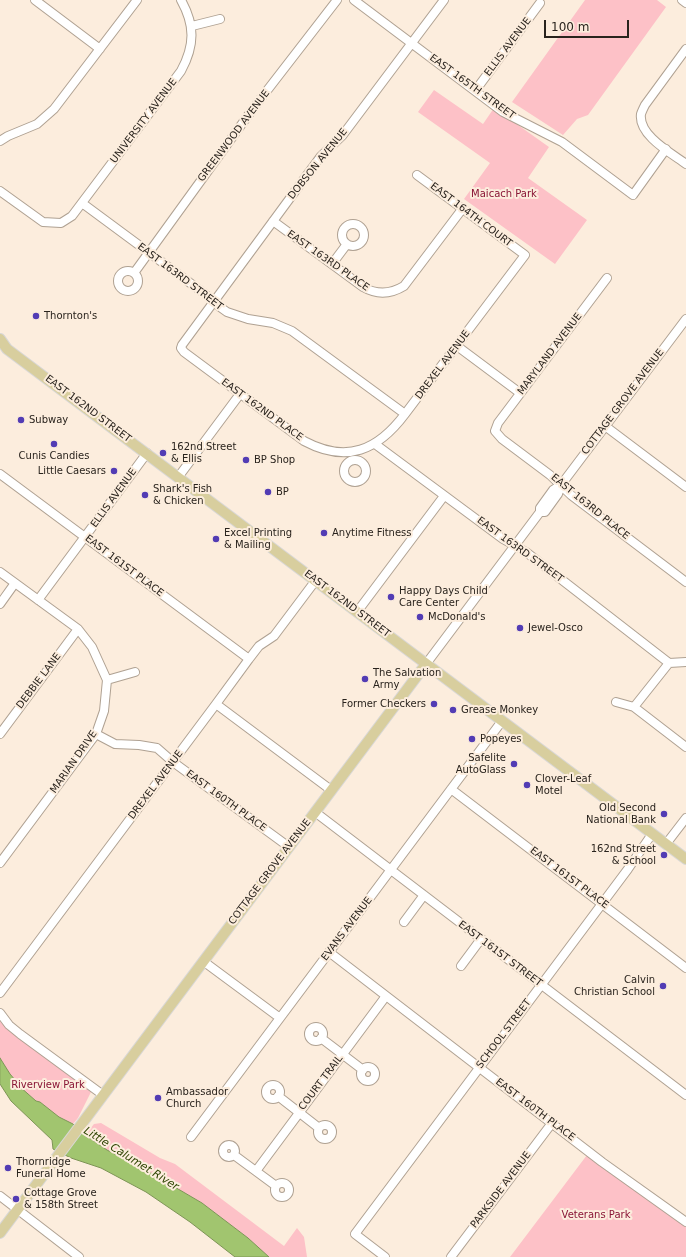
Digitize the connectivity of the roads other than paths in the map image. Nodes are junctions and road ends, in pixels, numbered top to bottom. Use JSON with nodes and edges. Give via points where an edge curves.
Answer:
{"nodes":[{"id":1,"x":35,"y":0,"type":"edge"},
{"id":2,"x":137,"y":0,"type":"edge"},
{"id":3,"x":180,"y":0,"type":"edge"},
{"id":4,"x":337,"y":0,"type":"edge"},
{"id":5,"x":354,"y":0,"type":"edge"},
{"id":6,"x":444,"y":0,"type":"edge"},
{"id":7,"x":682,"y":0,"type":"edge"},
{"id":8,"x":540,"y":3,"type":"dead end"},
{"id":9,"x":686,"y":3,"type":"edge"},
{"id":10,"x":220,"y":19,"type":"dead end"},
{"id":11,"x":192,"y":26,"type":"junction"},
{"id":12,"x":412,"y":43,"type":"junction"},
{"id":13,"x":100,"y":49,"type":"junction"},
{"id":14,"x":686,"y":49,"type":"edge"},
{"id":15,"x":475,"y":91,"type":"junction"},
{"id":16,"x":0,"y":141,"type":"edge"},
{"id":17,"x":666,"y":149,"type":"junction"},
{"id":18,"x":686,"y":164,"type":"edge"},
{"id":19,"x":417,"y":175,"type":"dead end"},
{"id":20,"x":0,"y":192,"type":"edge"},
{"id":21,"x":82,"y":203,"type":"junction"},
{"id":22,"x":463,"y":208,"type":"junction"},
{"id":23,"x":273,"y":221,"type":"junction"},
{"id":24,"x":346,"y":244,"type":"dead end"},
{"id":25,"x":149,"y":252,"type":"junction"},
{"id":26,"x":525,"y":254,"type":"joint"},
{"id":27,"x":332,"y":264,"type":"junction"},
{"id":28,"x":134,"y":273,"type":"dead end"},
{"id":29,"x":606,"y":278,"type":"dead end"},
{"id":30,"x":213,"y":301,"type":"junction"},
{"id":31,"x":686,"y":319,"type":"edge"},
{"id":32,"x":0,"y":339,"type":"edge"},
{"id":33,"x":457,"y":346,"type":"junction"},
{"id":34,"x":181,"y":348,"type":"joint"},
{"id":35,"x":3,"y":349,"type":"edge"},
{"id":36,"x":520,"y":393,"type":"junction"},
{"id":37,"x":240,"y":394,"type":"junction"},
{"id":38,"x":405,"y":414,"type":"junction"},
{"id":39,"x":605,"y":426,"type":"junction"},
{"id":40,"x":495,"y":431,"type":"joint"},
{"id":41,"x":375,"y":444,"type":"junction"},
{"id":42,"x":147,"y":453,"type":"junction"},
{"id":43,"x":353,"y":456,"type":"joint"},
{"id":44,"x":0,"y":474,"type":"edge"},
{"id":45,"x":179,"y":476,"type":"junction"},
{"id":46,"x":561,"y":485,"type":"junction"},
{"id":47,"x":686,"y":487,"type":"edge"},
{"id":48,"x":444,"y":496,"type":"junction"},
{"id":49,"x":85,"y":537,"type":"junction"},
{"id":50,"x":515,"y":546,"type":"junction"},
{"id":51,"x":0,"y":572,"type":"edge"},
{"id":52,"x":316,"y":580,"type":"junction"},
{"id":53,"x":686,"y":582,"type":"edge"},
{"id":54,"x":15,"y":583,"type":"junction"},
{"id":55,"x":38,"y":600,"type":"junction"},
{"id":56,"x":0,"y":604,"type":"edge"},
{"id":57,"x":357,"y":612,"type":"junction"},
{"id":58,"x":78,"y":629,"type":"junction"},
{"id":59,"x":249,"y":659,"type":"junction"},
{"id":60,"x":686,"y":662,"type":"edge"},
{"id":61,"x":668,"y":663,"type":"junction"},
{"id":62,"x":426,"y":664,"type":"junction"},
{"id":63,"x":135,"y":672,"type":"dead end"},
{"id":64,"x":107,"y":680,"type":"junction"},
{"id":65,"x":616,"y":702,"type":"dead end"},
{"id":66,"x":216,"y":704,"type":"junction"},
{"id":67,"x":634,"y":707,"type":"junction"},
{"id":68,"x":502,"y":721,"type":"junction"},
{"id":69,"x":0,"y":734,"type":"edge"},
{"id":70,"x":96,"y":734,"type":"junction"},
{"id":71,"x":686,"y":747,"type":"edge"},
{"id":72,"x":173,"y":762,"type":"junction"},
{"id":73,"x":451,"y":789,"type":"junction"},
{"id":74,"x":331,"y":790,"type":"junction"},
{"id":75,"x":315,"y":812,"type":"junction"},
{"id":76,"x":686,"y":818,"type":"edge"},
{"id":77,"x":652,"y":834,"type":"junction"},
{"id":78,"x":666,"y":844,"type":"junction"},
{"id":79,"x":289,"y":847,"type":"junction"},
{"id":80,"x":686,"y":859,"type":"edge"},
{"id":81,"x":0,"y":863,"type":"edge"},
{"id":82,"x":391,"y":870,"type":"junction"},
{"id":83,"x":424,"y":895,"type":"junction"},
{"id":84,"x":602,"y":904,"type":"junction"},
{"id":85,"x":404,"y":922,"type":"dead end"},
{"id":86,"x":481,"y":939,"type":"junction"},
{"id":87,"x":329,"y":952,"type":"junction"},
{"id":88,"x":203,"y":961,"type":"junction"},
{"id":89,"x":461,"y":966,"type":"dead end"},
{"id":90,"x":686,"y":968,"type":"edge"},
{"id":91,"x":541,"y":985,"type":"junction"},
{"id":92,"x":0,"y":993,"type":"edge"},
{"id":93,"x":386,"y":996,"type":"junction"},
{"id":94,"x":0,"y":1013,"type":"edge"},
{"id":95,"x":280,"y":1018,"type":"junction"},
{"id":96,"x":321,"y":1038,"type":"dead end"},
{"id":97,"x":342,"y":1054,"type":"junction"},
{"id":98,"x":480,"y":1068,"type":"junction"},
{"id":99,"x":363,"y":1070,"type":"dead end"},
{"id":100,"x":102,"y":1095,"type":"junction"},
{"id":101,"x":686,"y":1095,"type":"edge"},
{"id":102,"x":278,"y":1096,"type":"dead end"},
{"id":103,"x":299,"y":1112,"type":"junction"},
{"id":104,"x":552,"y":1123,"type":"junction"},
{"id":105,"x":319,"y":1128,"type":"dead end"},
{"id":106,"x":191,"y":1137,"type":"dead end"},
{"id":107,"x":234,"y":1155,"type":"dead end"},
{"id":108,"x":256,"y":1170,"type":"junction"},
{"id":109,"x":276,"y":1186,"type":"dead end"},
{"id":110,"x":0,"y":1196,"type":"edge"},
{"id":111,"x":18,"y":1210,"type":"junction"},
{"id":112,"x":686,"y":1222,"type":"edge"},
{"id":113,"x":0,"y":1233,"type":"edge"},
{"id":114,"x":79,"y":1257,"type":"edge"},
{"id":115,"x":385,"y":1257,"type":"edge"},
{"id":116,"x":450,"y":1257,"type":"edge"}],
"edges":[{"from":1,"to":13,"type":"street"},
{"from":2,"to":13,"type":"street"},
{"from":3,"to":11,"type":"street","name":"UNIVERSITY AVENUE"},
{"from":4,"to":25,"type":"street","name":"GREENWOOD AVENUE","via":[[252,110]]},
{"from":5,"to":12,"type":"street","name":"EAST 165TH STREET"},
{"from":6,"to":12,"type":"street","name":"DOBSON AVENUE"},
{"from":7,"to":9,"type":"street"},
{"from":8,"to":15,"type":"street","name":"ELLIS AVENUE"},
{"from":10,"to":11,"type":"street"},
{"from":11,"to":21,"type":"street","name":"UNIVERSITY AVENUE","via":[[189,53],[181,71]]},
{"from":12,"to":15,"type":"street","name":"EAST 165TH STREET"},
{"from":12,"to":23,"type":"street","name":"DOBSON AVENUE","via":[[342,136],[322,156]]},
{"from":13,"to":16,"type":"street","via":[[46,117],[37,124]]},
{"from":14,"to":17,"type":"street","via":[[641,113],[642,125],[648,135]]},
{"from":15,"to":17,"type":"street","name":"EAST 165TH STREET","via":[[507,114],[562,142],[633,195]]},
{"from":17,"to":18,"type":"street"},
{"from":19,"to":22,"type":"street","name":"EAST 164TH COURT"},
{"from":20,"to":21,"type":"street","name":"UNIVERSITY AVENUE","via":[[39,220],[55,224],[67,220]]},
{"from":21,"to":25,"type":"street","name":"EAST 163RD STREET"},
{"from":22,"to":26,"type":"street","name":"EAST 164TH COURT"},
{"from":22,"to":27,"type":"street","name":"EAST 163RD PLACE","via":[[404,286],[393,292],[370,291]]},
{"from":23,"to":27,"type":"street","name":"EAST 163RD PLACE"},
{"from":23,"to":30,"type":"street","name":"DOBSON AVENUE"},
{"from":24,"to":27,"type":"street"},
{"from":25,"to":28,"type":"street","name":"GREENWOOD AVENUE"},
{"from":25,"to":30,"type":"street","name":"EAST 163RD STREET"},
{"from":26,"to":33,"type":"street","name":"DREXEL AVENUE"},
{"from":29,"to":36,"type":"street","name":"MARYLAND AVENUE"},
{"from":30,"to":34,"type":"street","name":"DOBSON AVENUE","via":[[184,340]]},
{"from":30,"to":38,"type":"street","name":"EAST 163RD STREET","via":[[223,310],[238,316],[272,323],[292,331]]},
{"from":31,"to":39,"type":"street","name":"COTTAGE GROVE AVENUE"},
{"from":32,"to":35,"type":"main road","name":"EAST 162ND STREET"},
{"from":33,"to":36,"type":"street"},
{"from":33,"to":38,"type":"street","name":"DREXEL AVENUE"},
{"from":34,"to":37,"type":"street","name":"EAST 162ND PLACE","via":[[188,356]]},
{"from":35,"to":42,"type":"main road","name":"EAST 162ND STREET"},
{"from":36,"to":40,"type":"street","name":"MARYLAND AVENUE"},
{"from":37,"to":43,"type":"street","name":"EAST 162ND PLACE","via":[[304,441]]},
{"from":37,"to":45,"type":"street"},
{"from":38,"to":41,"type":"street","name":"DREXEL AVENUE","via":[[391,432]]},
{"from":39,"to":46,"type":"street","name":"COTTAGE GROVE AVENUE"},
{"from":39,"to":47,"type":"street"},
{"from":40,"to":46,"type":"street","name":"EAST 163RD PLACE"},
{"from":41,"to":43,"type":"street","name":"DREXEL AVENUE"},
{"from":41,"to":48,"type":"street","name":"EAST 163RD STREET"},
{"from":42,"to":45,"type":"main road","name":"EAST 162ND STREET"},
{"from":42,"to":49,"type":"street","name":"ELLIS AVENUE"},
{"from":44,"to":49,"type":"street","name":"EAST 161ST PLACE"},
{"from":45,"to":52,"type":"main road","name":"EAST 162ND STREET"},
{"from":46,"to":50,"type":"street","name":"COTTAGE GROVE AVENUE","via":[[553,490]]},
{"from":46,"to":53,"type":"street","name":"EAST 163RD PLACE"},
{"from":48,"to":50,"type":"street","name":"EAST 163RD STREET"},
{"from":48,"to":57,"type":"street"},
{"from":49,"to":55,"type":"street","name":"ELLIS AVENUE"},
{"from":49,"to":59,"type":"street","name":"EAST 161ST PLACE"},
{"from":50,"to":61,"type":"street","name":"EAST 163RD STREET"},
{"from":50,"to":62,"type":"street","name":"COTTAGE GROVE AVENUE"},
{"from":51,"to":54,"type":"street"},
{"from":52,"to":57,"type":"main road","name":"EAST 162ND STREET"},
{"from":52,"to":59,"type":"street","name":"DREXEL AVENUE","via":[[274,636],[259,646]]},
{"from":54,"to":55,"type":"street"},
{"from":54,"to":56,"type":"street"},
{"from":55,"to":58,"type":"street"},
{"from":57,"to":62,"type":"main road","name":"EAST 162ND STREET"},
{"from":58,"to":64,"type":"street","name":"MARIAN DRIVE","via":[[92,647]]},
{"from":58,"to":69,"type":"street","name":"DEBBIE LANE"},
{"from":59,"to":66,"type":"street","name":"DREXEL AVENUE"},
{"from":60,"to":61,"type":"street"},
{"from":61,"to":67,"type":"street"},
{"from":62,"to":68,"type":"main road","name":"EAST 162ND STREET"},
{"from":62,"to":74,"type":"main road","name":"COTTAGE GROVE AVENUE"},
{"from":63,"to":64,"type":"street"},
{"from":64,"to":70,"type":"street","name":"MARIAN DRIVE","via":[[104,711]]},
{"from":65,"to":67,"type":"street"},
{"from":66,"to":72,"type":"street","name":"DREXEL AVENUE"},
{"from":66,"to":74,"type":"street"},
{"from":67,"to":71,"type":"street"},
{"from":68,"to":73,"type":"street","name":"EVANS AVENUE"},
{"from":68,"to":77,"type":"main road","name":"EAST 162ND STREET"},
{"from":70,"to":72,"type":"street","name":"EAST 160TH PLACE","via":[[115,744],[157,748]]},
{"from":70,"to":81,"type":"street","name":"MARIAN DRIVE"},
{"from":72,"to":79,"type":"street","name":"EAST 160TH PLACE"},
{"from":72,"to":92,"type":"street","name":"DREXEL AVENUE"},
{"from":73,"to":82,"type":"street","name":"EVANS AVENUE"},
{"from":73,"to":84,"type":"street","name":"EAST 161ST PLACE"},
{"from":74,"to":75,"type":"main road","name":"COTTAGE GROVE AVENUE"},
{"from":75,"to":79,"type":"main road","name":"COTTAGE GROVE AVENUE"},
{"from":75,"to":82,"type":"street","name":"EAST 161ST STREET"},
{"from":76,"to":78,"type":"street"},
{"from":77,"to":78,"type":"main road","name":"EAST 162ND STREET"},
{"from":77,"to":84,"type":"street","name":"SCHOOL STREET"},
{"from":78,"to":80,"type":"main road","name":"EAST 162ND STREET"},
{"from":79,"to":88,"type":"main road","name":"COTTAGE GROVE AVENUE"},
{"from":82,"to":83,"type":"street","name":"EAST 161ST STREET"},
{"from":82,"to":87,"type":"street","name":"EVANS AVENUE"},
{"from":83,"to":85,"type":"street"},
{"from":83,"to":86,"type":"street","name":"EAST 161ST STREET"},
{"from":84,"to":90,"type":"street","name":"EAST 161ST PLACE"},
{"from":84,"to":91,"type":"street","name":"SCHOOL STREET"},
{"from":86,"to":89,"type":"street"},
{"from":86,"to":91,"type":"street","name":"EAST 161ST STREET"},
{"from":87,"to":93,"type":"street","name":"EAST 160TH PLACE"},
{"from":87,"to":95,"type":"street","name":"EVANS AVENUE"},
{"from":88,"to":95,"type":"street"},
{"from":88,"to":100,"type":"main road","name":"COTTAGE GROVE AVENUE"},
{"from":91,"to":98,"type":"street","name":"SCHOOL STREET"},
{"from":91,"to":101,"type":"street","name":"EAST 161ST STREET"},
{"from":93,"to":97,"type":"street","name":"COURT TRAIL"},
{"from":93,"to":98,"type":"street","name":"EAST 160TH PLACE"},
{"from":94,"to":100,"type":"street","via":[[20,1034]]},
{"from":95,"to":106,"type":"street","name":"EVANS AVENUE"},
{"from":96,"to":97,"type":"street"},
{"from":97,"to":99,"type":"street"},
{"from":97,"to":103,"type":"street","name":"COURT TRAIL"},
{"from":98,"to":104,"type":"street","name":"EAST 160TH PLACE"},
{"from":98,"to":115,"type":"street","name":"SCHOOL STREET","via":[[355,1234]]},
{"from":100,"to":111,"type":"main road","name":"COTTAGE GROVE AVENUE"},
{"from":102,"to":103,"type":"street"},
{"from":103,"to":105,"type":"street"},
{"from":103,"to":108,"type":"street","name":"COURT TRAIL"},
{"from":104,"to":112,"type":"street","name":"EAST 160TH PLACE"},
{"from":104,"to":116,"type":"street","name":"PARKSIDE AVENUE"},
{"from":107,"to":108,"type":"street"},
{"from":108,"to":109,"type":"street"},
{"from":110,"to":111,"type":"street"},
{"from":111,"to":113,"type":"main road","name":"COTTAGE GROVE AVENUE"},
{"from":111,"to":114,"type":"street"}]}
